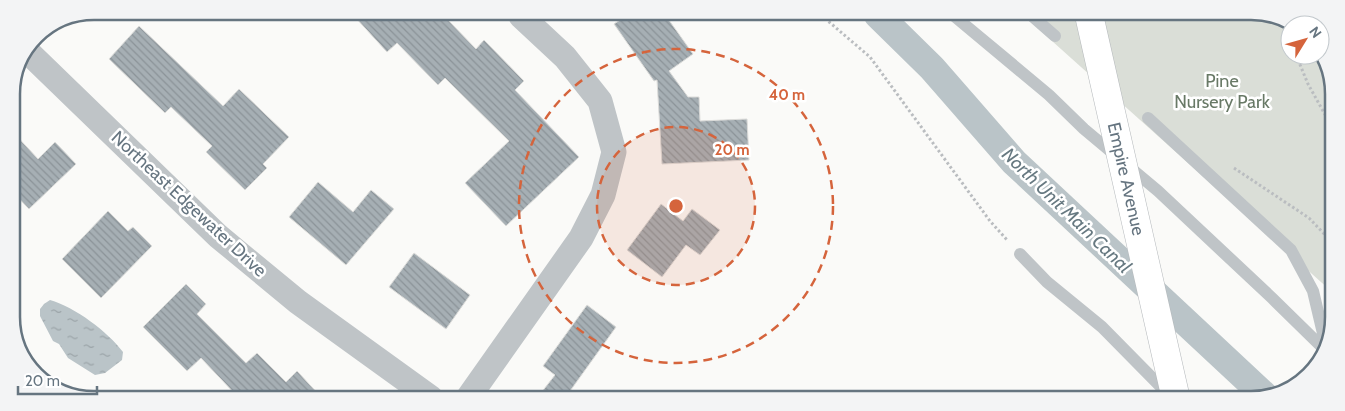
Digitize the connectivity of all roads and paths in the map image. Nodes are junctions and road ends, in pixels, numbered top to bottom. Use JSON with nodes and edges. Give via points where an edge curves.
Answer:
{"nodes":[{"id":1,"x":525,"y":20,"type":"edge"},
{"id":2,"x":827,"y":20,"type":"edge"},
{"id":3,"x":959,"y":20,"type":"edge"},
{"id":4,"x":1037,"y":20,"type":"edge"},
{"id":5,"x":1090,"y":20,"type":"edge"},
{"id":6,"x":1055,"y":36,"type":"dead end"},
{"id":7,"x":32,"y":56,"type":"edge"},
{"id":8,"x":1300,"y":65,"type":"edge"},
{"id":9,"x":1325,"y":114,"type":"edge"},
{"id":10,"x":1148,"y":118,"type":"dead end"},
{"id":11,"x":1226,"y":163,"type":"dead end"},
{"id":12,"x":1325,"y":234,"type":"edge"},
{"id":13,"x":1020,"y":254,"type":"joint"},
{"id":14,"x":1323,"y":332,"type":"edge"},
{"id":15,"x":1319,"y":344,"type":"edge"},
{"id":16,"x":421,"y":391,"type":"edge"},
{"id":17,"x":473,"y":391,"type":"edge"},
{"id":18,"x":1167,"y":391,"type":"edge"},
{"id":19,"x":1173,"y":391,"type":"edge"}],
"edges":[{"from":1,"to":17,"type":"street","via":[[565,57],[600,101],[614,152],[603,195],[581,238]]},
{"from":2,"to":13,"type":"path","via":[[870,57],[990,221]]},
{"from":3,"to":15,"type":"lane","via":[[1158,191]]},
{"from":4,"to":6,"type":"lane"},
{"from":5,"to":19,"type":"highway","name":"Empire Avenue","bridge":true},
{"from":7,"to":16,"type":"street","name":"Northeast Edgewater Drive","via":[[218,236],[298,302]]},
{"from":8,"to":9,"type":"path"},
{"from":10,"to":14,"type":"lane","via":[[1291,250],[1313,291]]},
{"from":11,"to":12,"type":"path","via":[[1309,218]]},
{"from":13,"to":18,"type":"lane","via":[[1047,282],[1102,327]]}]}
